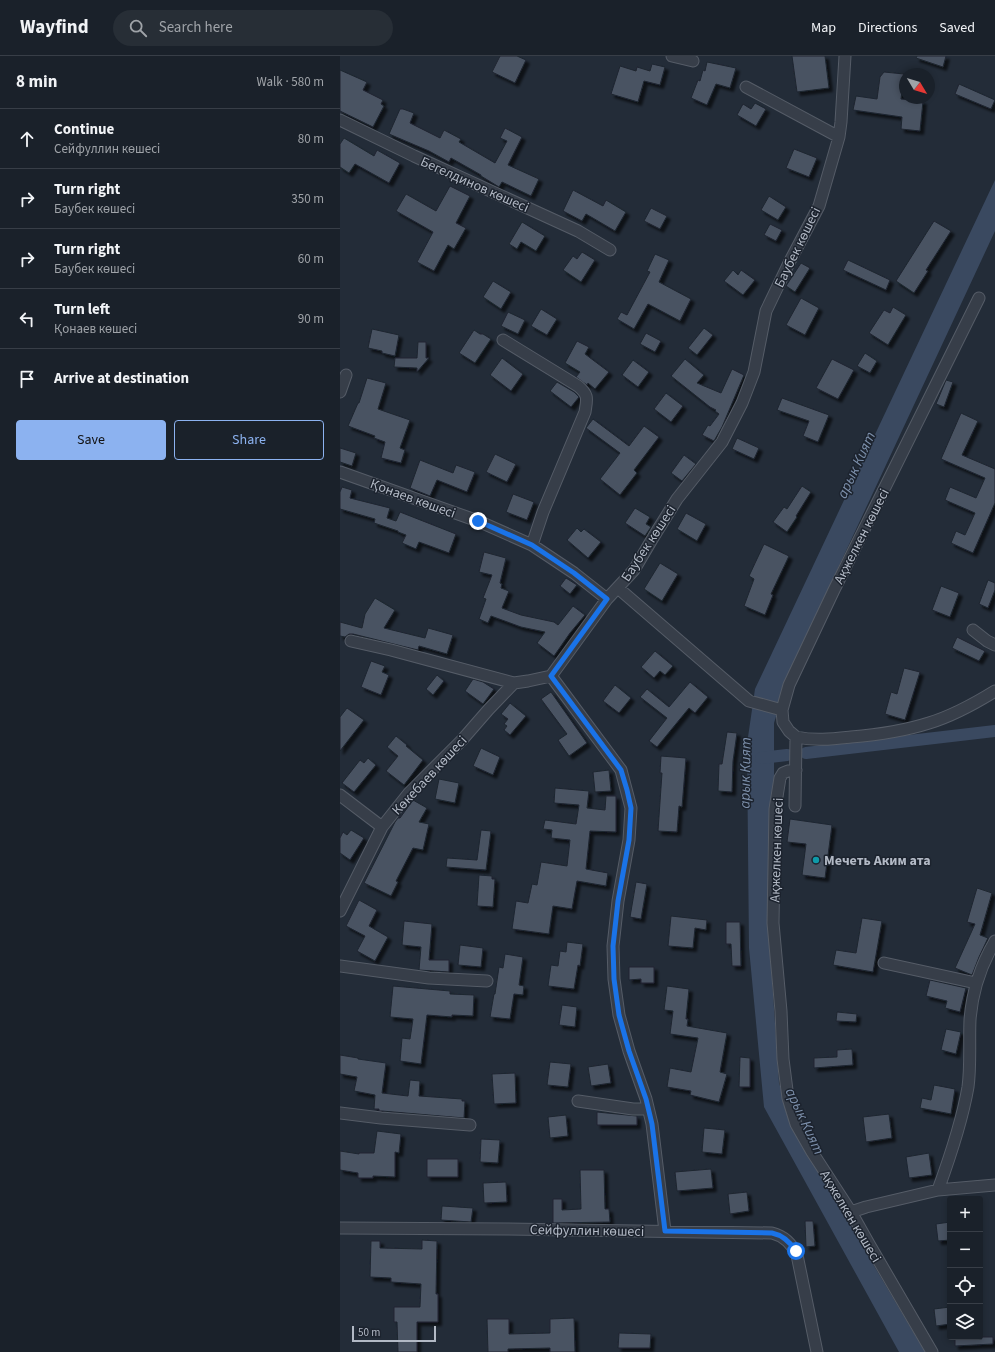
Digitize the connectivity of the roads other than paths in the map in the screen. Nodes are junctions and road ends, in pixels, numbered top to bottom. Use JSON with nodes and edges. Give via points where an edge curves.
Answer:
{"nodes":[{"id":1,"x":672,"y":56,"type":"edge"},
{"id":2,"x":845,"y":56,"type":"edge"},
{"id":3,"x":693,"y":61,"type":"dead end"},
{"id":4,"x":746,"y":87,"type":"dead end"},
{"id":5,"x":340,"y":120,"type":"edge"},
{"id":6,"x":839,"y":137,"type":"junction"},
{"id":7,"x":610,"y":250,"type":"dead end"},
{"id":8,"x":979,"y":298,"type":"dead end"},
{"id":9,"x":503,"y":340,"type":"dead end"},
{"id":10,"x":346,"y":375,"type":"dead end"},
{"id":11,"x":340,"y":392,"type":"edge"},
{"id":12,"x":340,"y":472,"type":"edge"},
{"id":13,"x":532,"y":545,"type":"junction"},
{"id":14,"x":618,"y":588,"type":"junction"},
{"id":15,"x":607,"y":599,"type":"junction"},
{"id":16,"x":972,"y":630,"type":"dead end"},
{"id":17,"x":351,"y":641,"type":"dead end"},
{"id":18,"x":995,"y":645,"type":"edge"},
{"id":19,"x":551,"y":676,"type":"junction"},
{"id":20,"x":514,"y":683,"type":"junction"},
{"id":21,"x":995,"y":691,"type":"edge"},
{"id":22,"x":781,"y":710,"type":"junction"},
{"id":23,"x":796,"y":737,"type":"junction"},
{"id":24,"x":796,"y":770,"type":"junction"},
{"id":25,"x":340,"y":795,"type":"edge"},
{"id":26,"x":795,"y":806,"type":"dead end"},
{"id":27,"x":382,"y":827,"type":"junction"},
{"id":28,"x":340,"y":911,"type":"edge"},
{"id":29,"x":995,"y":942,"type":"edge"},
{"id":30,"x":884,"y":963,"type":"dead end"},
{"id":31,"x":340,"y":966,"type":"edge"},
{"id":32,"x":487,"y":982,"type":"dead end"},
{"id":33,"x":976,"y":983,"type":"junction"},
{"id":34,"x":578,"y":1101,"type":"dead end"},
{"id":35,"x":648,"y":1110,"type":"junction"},
{"id":36,"x":340,"y":1113,"type":"edge"},
{"id":37,"x":470,"y":1125,"type":"dead end"},
{"id":38,"x":995,"y":1185,"type":"edge"},
{"id":39,"x":938,"y":1190,"type":"junction"},
{"id":40,"x":851,"y":1212,"type":"junction"},
{"id":41,"x":340,"y":1228,"type":"edge"},
{"id":42,"x":665,"y":1231,"type":"junction"},
{"id":43,"x":817,"y":1352,"type":"edge"},
{"id":44,"x":932,"y":1352,"type":"edge"}],
"edges":[{"from":1,"to":3,"type":"street"},
{"from":2,"to":6,"type":"street","name":"Баубек көшесі"},
{"from":4,"to":6,"type":"street"},
{"from":5,"to":7,"type":"street","name":"Бегелдинов көшесі","via":[[578,231]]},
{"from":6,"to":14,"type":"street","name":"Баубек көшесі","via":[[819,206],[766,311],[754,372],[742,403],[722,442],[677,499],[634,570]]},
{"from":8,"to":22,"type":"street","name":"Ақжелкен көшесі","via":[[834,590],[789,685]]},
{"from":9,"to":13,"type":"street","via":[[578,386],[587,396],[585,412]]},
{"from":10,"to":11,"type":"street"},
{"from":12,"to":13,"type":"street","name":"Қонаев көшесі","via":[[478,521]]},
{"from":13,"to":15,"type":"street","name":"Қонаев көшесі"},
{"from":14,"to":15,"type":"street","name":"Баубек көшесі"},
{"from":14,"to":22,"type":"street","via":[[749,701]]},
{"from":15,"to":19,"type":"street","name":"Баубек көшесі"},
{"from":16,"to":18,"type":"street"},
{"from":17,"to":20,"type":"street"},
{"from":19,"to":20,"type":"street"},
{"from":19,"to":35,"type":"street","via":[[621,770],[627,790],[631,808],[630,832],[613,946],[614,979],[619,1015]]},
{"from":20,"to":27,"type":"street","name":"Көкебаев көшесі","via":[[409,793]]},
{"from":21,"to":23,"type":"street","via":[[951,715],[899,730],[821,740]]},
{"from":22,"to":23,"type":"street","via":[[789,731]]},
{"from":23,"to":24,"type":"street"},
{"from":24,"to":26,"type":"street"},
{"from":24,"to":40,"type":"street","name":"Ақжелкен көшесі","via":[[783,773],[780,778],[774,809],[774,923],[783,1060],[788,1098],[796,1124]]},
{"from":25,"to":27,"type":"street"},
{"from":27,"to":28,"type":"street","name":"Көкебаев көшесі"},
{"from":29,"to":33,"type":"street"},
{"from":30,"to":33,"type":"street"},
{"from":31,"to":32,"type":"street","via":[[429,978]]},
{"from":33,"to":39,"type":"street","via":[[970,1020],[968,1088],[953,1148]]},
{"from":34,"to":35,"type":"street"},
{"from":35,"to":42,"type":"street","via":[[652,1124]]},
{"from":36,"to":37,"type":"street"},
{"from":38,"to":39,"type":"street"},
{"from":39,"to":40,"type":"street"},
{"from":40,"to":44,"type":"street","name":"Ақжелкен көшесі"},
{"from":41,"to":42,"type":"street","name":"Сейфуллин көшесі"},
{"from":42,"to":43,"type":"street","name":"Сейфуллин көшесі","via":[[772,1233],[782,1236],[797,1255]]}]}
